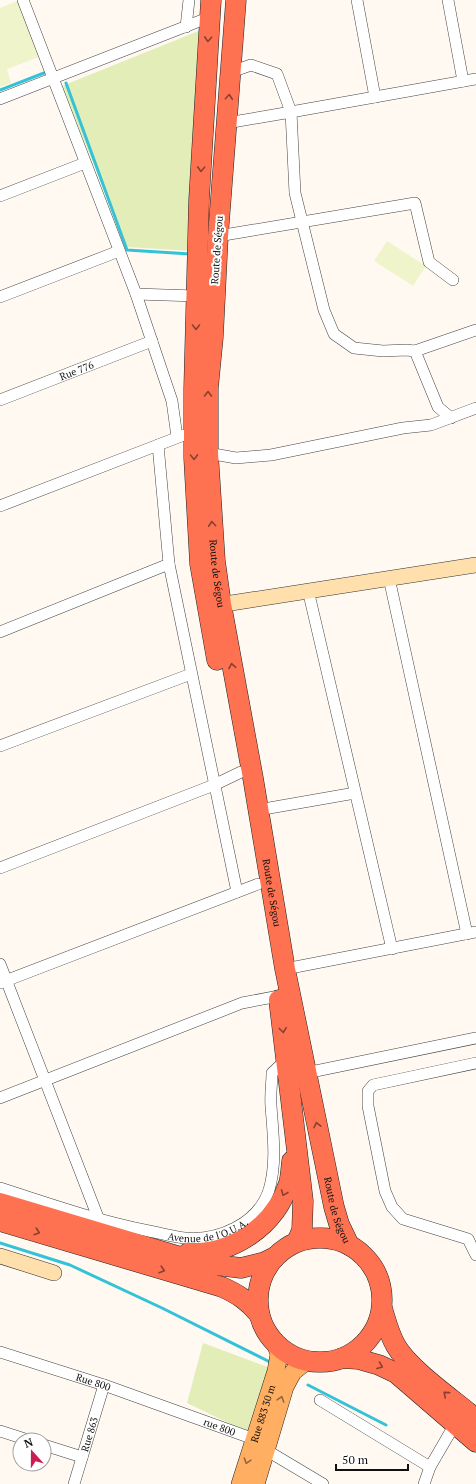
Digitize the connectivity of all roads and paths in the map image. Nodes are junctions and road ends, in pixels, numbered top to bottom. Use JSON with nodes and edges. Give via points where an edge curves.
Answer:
{"nodes":[{"id":1,"x":23,"y":0,"type":"edge"},
{"id":2,"x":189,"y":0,"type":"edge"},
{"id":3,"x":238,"y":0,"type":"edge"},
{"id":4,"x":357,"y":0,"type":"edge"},
{"id":5,"x":448,"y":0,"type":"edge"},
{"id":6,"x":211,"y":6,"type":"edge"},
{"id":7,"x":186,"y":27,"type":"junction"},
{"id":8,"x":231,"y":72,"type":"junction"},
{"id":9,"x":54,"y":79,"type":"junction"},
{"id":10,"x":476,"y":79,"type":"edge"},
{"id":11,"x":463,"y":81,"type":"junction"},
{"id":12,"x":375,"y":97,"type":"junction"},
{"id":13,"x":0,"y":99,"type":"edge"},
{"id":14,"x":290,"y":112,"type":"junction"},
{"id":15,"x":227,"y":123,"type":"junction"},
{"id":16,"x":85,"y":163,"type":"junction"},
{"id":17,"x":0,"y":196,"type":"edge"},
{"id":18,"x":303,"y":222,"type":"junction"},
{"id":19,"x":218,"y":236,"type":"junction"},
{"id":20,"x":119,"y":250,"type":"junction"},
{"id":21,"x":453,"y":280,"type":"dead end"},
{"id":22,"x":136,"y":294,"type":"junction"},
{"id":23,"x":196,"y":296,"type":"junction"},
{"id":24,"x":0,"y":297,"type":"edge"},
{"id":25,"x":476,"y":330,"type":"edge"},
{"id":26,"x":152,"y":341,"type":"junction"},
{"id":27,"x":415,"y":352,"type":"junction"},
{"id":28,"x":0,"y":400,"type":"edge"},
{"id":29,"x":476,"y":408,"type":"edge"},
{"id":30,"x":451,"y":418,"type":"junction"},
{"id":31,"x":186,"y":434,"type":"junction"},
{"id":32,"x":158,"y":445,"type":"junction"},
{"id":33,"x":208,"y":453,"type":"junction"},
{"id":34,"x":0,"y":506,"type":"edge"},
{"id":35,"x":169,"y":564,"type":"junction"},
{"id":36,"x":476,"y":565,"type":"edge"},
{"id":37,"x":389,"y":578,"type":"junction"},
{"id":38,"x":308,"y":590,"type":"junction"},
{"id":39,"x":213,"y":605,"type":"junction"},
{"id":40,"x":0,"y":632,"type":"edge"},
{"id":41,"x":191,"y":674,"type":"junction"},
{"id":42,"x":0,"y":746,"type":"edge"},
{"id":43,"x":241,"y":772,"type":"junction"},
{"id":44,"x":214,"y":785,"type":"junction"},
{"id":45,"x":355,"y":793,"type":"junction"},
{"id":46,"x":258,"y":810,"type":"junction"},
{"id":47,"x":0,"y":868,"type":"edge"},
{"id":48,"x":258,"y":884,"type":"junction"},
{"id":49,"x":237,"y":892,"type":"junction"},
{"id":50,"x":471,"y":933,"type":"edge"},
{"id":51,"x":392,"y":950,"type":"junction"},
{"id":52,"x":0,"y":964,"type":"edge"},
{"id":53,"x":285,"y":969,"type":"junction"},
{"id":54,"x":3,"y":982,"type":"edge"},
{"id":55,"x":279,"y":996,"type":"junction"},
{"id":56,"x":476,"y":1038,"type":"edge"},
{"id":57,"x":286,"y":1060,"type":"junction"},
{"id":58,"x":476,"y":1063,"type":"edge"},
{"id":59,"x":306,"y":1072,"type":"junction"},
{"id":60,"x":45,"y":1081,"type":"junction"},
{"id":61,"x":0,"y":1098,"type":"edge"},
{"id":62,"x":294,"y":1128,"type":"junction"},
{"id":63,"x":0,"y":1188,"type":"edge"},
{"id":64,"x":0,"y":1203,"type":"edge"},
{"id":65,"x":0,"y":1221,"type":"edge"},
{"id":66,"x":110,"y":1223,"type":"junction"},
{"id":67,"x":91,"y":1224,"type":"junction"},
{"id":68,"x":297,"y":1242,"type":"junction"},
{"id":69,"x":349,"y":1245,"type":"junction"},
{"id":70,"x":162,"y":1252,"type":"junction"},
{"id":71,"x":476,"y":1255,"type":"edge"},
{"id":72,"x":0,"y":1256,"type":"edge"},
{"id":73,"x":275,"y":1257,"type":"junction"},
{"id":74,"x":54,"y":1273,"type":"dead end"},
{"id":75,"x":382,"y":1308,"type":"junction"},
{"id":76,"x":259,"y":1314,"type":"junction"},
{"id":77,"x":275,"y":1343,"type":"junction"},
{"id":78,"x":0,"y":1352,"type":"edge"},
{"id":79,"x":342,"y":1358,"type":"junction"},
{"id":80,"x":307,"y":1361,"type":"junction"},
{"id":81,"x":104,"y":1385,"type":"junction"},
{"id":82,"x":320,"y":1400,"type":"dead end"},
{"id":83,"x":187,"y":1414,"type":"joint"},
{"id":84,"x":476,"y":1419,"type":"edge"},
{"id":85,"x":455,"y":1424,"type":"junction"},
{"id":86,"x":0,"y":1431,"type":"edge"},
{"id":87,"x":12,"y":1435,"type":"edge"},
{"id":88,"x":254,"y":1438,"type":"junction"},
{"id":89,"x":476,"y":1442,"type":"edge"},
{"id":90,"x":52,"y":1448,"type":"edge"},
{"id":91,"x":266,"y":1450,"type":"junction"},
{"id":92,"x":82,"y":1457,"type":"junction"},
{"id":93,"x":430,"y":1467,"type":"junction"},
{"id":94,"x":320,"y":1483,"type":"edge"},
{"id":95,"x":74,"y":1484,"type":"edge"},
{"id":96,"x":240,"y":1484,"type":"edge"},
{"id":97,"x":256,"y":1484,"type":"edge"},
{"id":98,"x":424,"y":1484,"type":"edge"}],
"edges":[{"from":1,"to":9,"type":"street"},
{"from":2,"to":7,"type":"street"},
{"from":3,"to":6,"type":"street"},
{"from":3,"to":8,"type":"highway","name":"Route de Ségou"},
{"from":4,"to":12,"type":"street"},
{"from":5,"to":11,"type":"street"},
{"from":6,"to":7,"type":"street"},
{"from":6,"to":23,"type":"highway","name":"Route de Ségou","one_way":true},
{"from":7,"to":9,"type":"street"},
{"from":8,"to":14,"type":"street","via":[[251,65],[277,74]]},
{"from":15,"to":8,"type":"highway","name":"Route de Ségou","one_way":true},
{"from":9,"to":13,"type":"street"},
{"from":9,"to":16,"type":"street"},
{"from":10,"to":11,"type":"street"},
{"from":11,"to":12,"type":"street"},
{"from":12,"to":14,"type":"street"},
{"from":14,"to":15,"type":"street"},
{"from":14,"to":18,"type":"street","via":[[295,193]]},
{"from":15,"to":19,"type":"highway","name":"Route de Ségou"},
{"from":16,"to":17,"type":"street"},
{"from":16,"to":20,"type":"street"},
{"from":18,"to":19,"type":"street"},
{"from":18,"to":21,"type":"street","via":[[415,203],[428,262]]},
{"from":18,"to":27,"type":"street","via":[[324,310],[334,334],[354,348]]},
{"from":33,"to":19,"type":"highway","name":"Route de Ségou","one_way":true,"via":[[208,388]]},
{"from":20,"to":22,"type":"street"},
{"from":20,"to":24,"type":"street"},
{"from":22,"to":23,"type":"street"},
{"from":22,"to":26,"type":"street"},
{"from":23,"to":31,"type":"highway","name":"Route de Ségou","one_way":true},
{"from":25,"to":27,"type":"street"},
{"from":26,"to":28,"type":"street","name":"Rue 776"},
{"from":26,"to":31,"type":"street","via":[[172,402]]},
{"from":27,"to":30,"type":"street","via":[[438,407]]},
{"from":29,"to":30,"type":"street"},
{"from":30,"to":33,"type":"street","via":[[431,425],[403,428],[271,455],[236,458]]},
{"from":31,"to":32,"type":"street"},
{"from":31,"to":39,"type":"highway","name":"Route de Ségou","one_way":true,"via":[[200,564]]},
{"from":32,"to":34,"type":"street"},
{"from":32,"to":35,"type":"street"},
{"from":39,"to":33,"type":"highway","name":"Route de Ségou","one_way":true,"via":[[215,561]]},
{"from":35,"to":40,"type":"street"},
{"from":35,"to":41,"type":"street"},
{"from":36,"to":37,"type":"street"},
{"from":37,"to":38,"type":"street"},
{"from":37,"to":50,"type":"street"},
{"from":38,"to":39,"type":"street"},
{"from":38,"to":45,"type":"street"},
{"from":39,"to":43,"type":"highway","name":"Route de Ségou"},
{"from":46,"to":39,"type":"highway","name":"Route de Ségou","one_way":true},
{"from":41,"to":42,"type":"street"},
{"from":41,"to":44,"type":"street"},
{"from":43,"to":44,"type":"street"},
{"from":43,"to":48,"type":"highway","name":"Route de Ségou"},
{"from":44,"to":47,"type":"street"},
{"from":44,"to":49,"type":"street"},
{"from":45,"to":46,"type":"street"},
{"from":45,"to":51,"type":"street"},
{"from":46,"to":53,"type":"highway","name":"Route de Ségou"},
{"from":48,"to":49,"type":"street"},
{"from":48,"to":55,"type":"highway","name":"Route de Ségou"},
{"from":49,"to":54,"type":"street"},
{"from":50,"to":51,"type":"street"},
{"from":51,"to":53,"type":"street"},
{"from":52,"to":54,"type":"street"},
{"from":53,"to":59,"type":"highway","name":"Route de Ségou"},
{"from":54,"to":60,"type":"street"},
{"from":55,"to":57,"type":"highway","name":"Route de Ségou","one_way":true},
{"from":55,"to":60,"type":"street","via":[[242,1003]]},
{"from":56,"to":59,"type":"street"},
{"from":57,"to":62,"type":"highway","name":"Route de Ségou"},
{"from":57,"to":66,"type":"street","name":"Avenue de l'O.U.A.","via":[[272,1073],[272,1177],[268,1192],[246,1222],[216,1235],[185,1238]]},
{"from":58,"to":71,"type":"street","via":[[373,1085],[368,1091],[368,1106],[385,1191],[392,1207],[403,1219],[468,1239]]},
{"from":69,"to":59,"type":"highway","name":"Route de Ségou","one_way":true,"via":[[334,1207]]},
{"from":60,"to":61,"type":"street"},
{"from":60,"to":67,"type":"street"},
{"from":62,"to":68,"type":"highway","name":"Route de Ségou","via":[[302,1201],[302,1230]]},
{"from":62,"to":70,"type":"highway","one_way":true,"via":[[289,1182],[274,1213],[244,1240],[221,1250],[203,1254]]},
{"from":63,"to":67,"type":"street","name":"Avenue de l'O.U.A."},
{"from":64,"to":67,"type":"highway","name":"Avenue de l'O.U.A."},
{"from":65,"to":76,"type":"highway","one_way":true,"via":[[222,1287],[248,1301]]},
{"from":66,"to":67,"type":"street"},
{"from":66,"to":67,"type":"street","name":"Avenue de l'O.U.A."},
{"from":67,"to":70,"type":"highway","name":"Avenue de l'O.U.A."},
{"from":68,"to":69,"type":"highway","name":"Route de Ségou","via":[[314,1238],[332,1239]]},
{"from":68,"to":73,"type":"highway"},
{"from":69,"to":75,"type":"highway","via":[[362,1253],[379,1278]]},
{"from":70,"to":73,"type":"highway","name":"Avenue de l'O.U.A.","via":[[201,1263],[241,1268]]},
{"from":72,"to":74,"type":"street"},
{"from":73,"to":76,"type":"highway","via":[[258,1290]]},
{"from":75,"to":79,"type":"highway","via":[[378,1324],[369,1339],[357,1350]]},
{"from":84,"to":75,"type":"highway","one_way":true,"via":[[408,1362],[396,1346]]},
{"from":76,"to":77,"type":"highway","via":[[265,1330]]},
{"from":77,"to":80,"type":"highway","via":[[284,1351]]},
{"from":77,"to":88,"type":"main road","name":"Rue 883 30 m","via":[[279,1354],[276,1371]]},
{"from":78,"to":81,"type":"street","name":"Rue 800"},
{"from":79,"to":80,"type":"highway","via":[[325,1362]]},
{"from":79,"to":85,"type":"highway","one_way":true,"via":[[358,1359],[396,1373]]},
{"from":91,"to":80,"type":"main road","one_way":true,"via":[[285,1387],[293,1372]]},
{"from":81,"to":83,"type":"street","name":"Rue 800"},
{"from":81,"to":92,"type":"street","name":"Rue 863"},
{"from":82,"to":93,"type":"street"},
{"from":83,"to":88,"type":"street","name":"rue 800"},
{"from":85,"to":89,"type":"highway"},
{"from":85,"to":93,"type":"street"},
{"from":86,"to":87,"type":"street"},
{"from":88,"to":96,"type":"main road","name":"Rue 883 30 m","one_way":true},
{"from":90,"to":92,"type":"street"},
{"from":91,"to":94,"type":"street"},
{"from":91,"to":97,"type":"main road"},
{"from":92,"to":95,"type":"street","name":"Rue 863"},
{"from":93,"to":98,"type":"street"}]}
